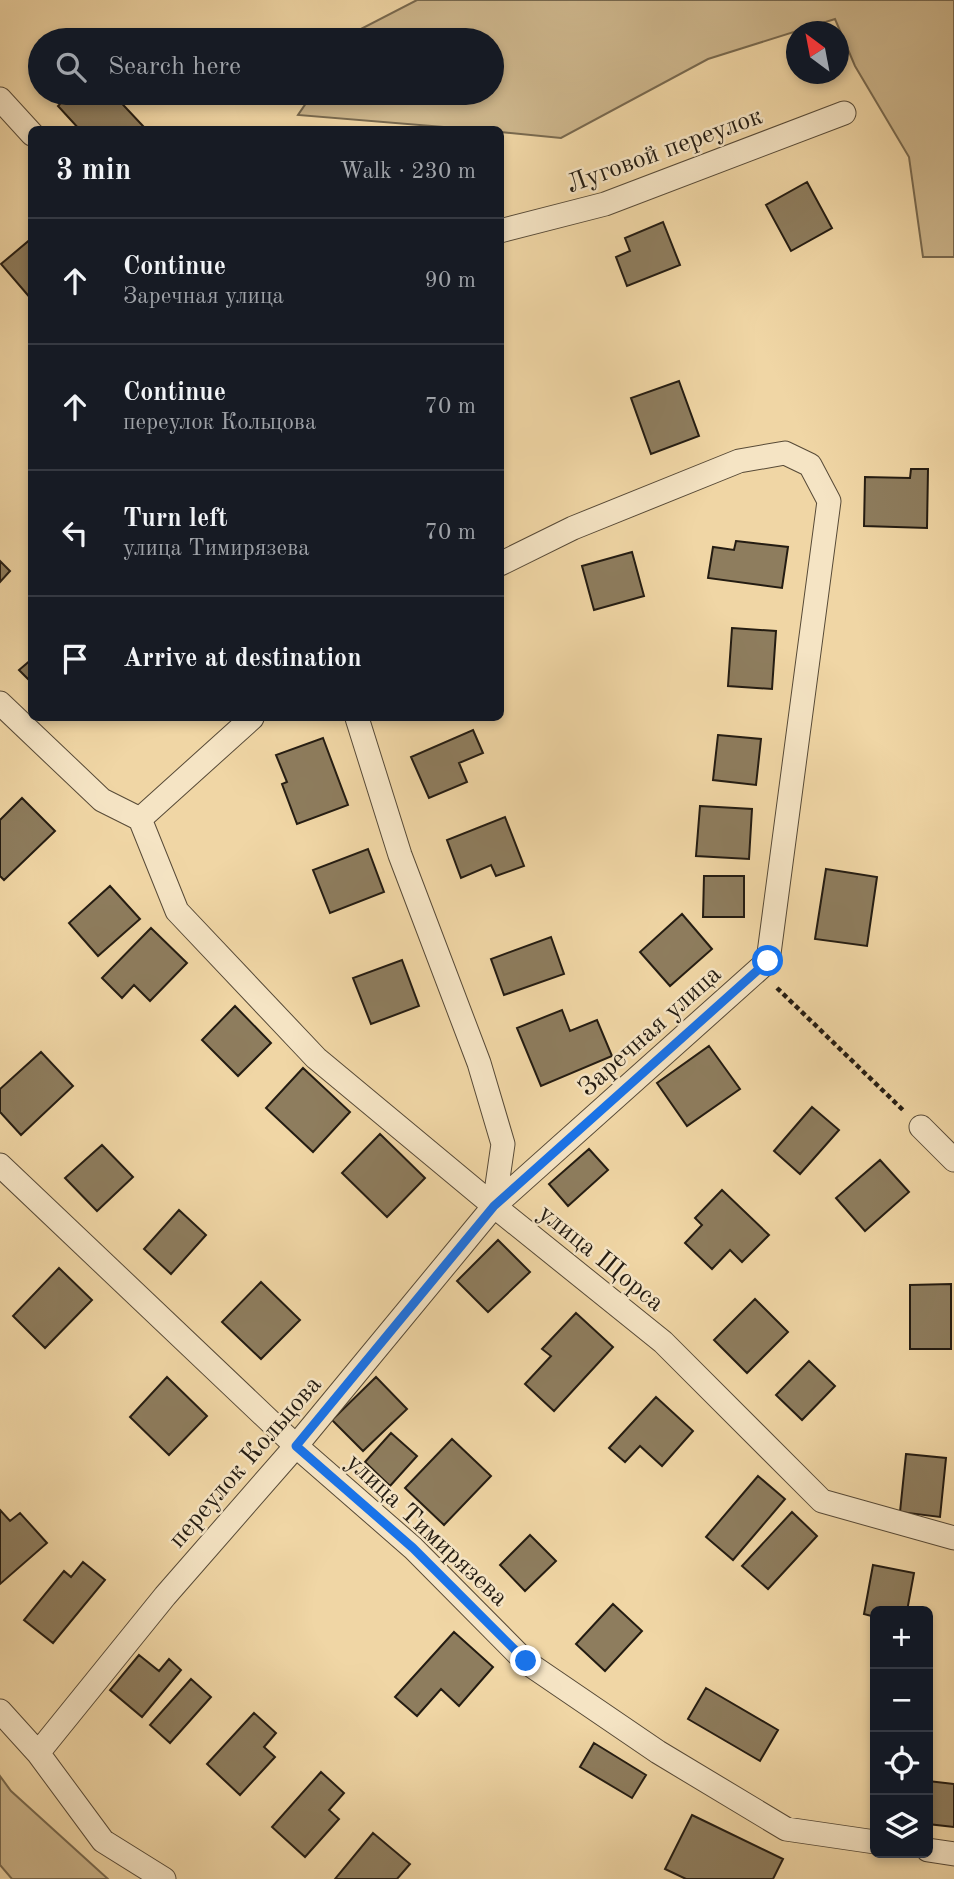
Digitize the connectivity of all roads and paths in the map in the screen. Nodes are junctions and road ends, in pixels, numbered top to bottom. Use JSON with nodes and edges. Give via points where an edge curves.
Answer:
{"nodes":[{"id":1,"x":0,"y":99,"type":"edge"},
{"id":2,"x":844,"y":113,"type":"dead end"},
{"id":3,"x":28,"y":130,"type":"edge"},
{"id":4,"x":504,"y":230,"type":"edge"},
{"id":5,"x":504,"y":562,"type":"edge"},
{"id":6,"x":0,"y":703,"type":"edge"},
{"id":7,"x":249,"y":721,"type":"edge"},
{"id":8,"x":358,"y":721,"type":"edge"},
{"id":9,"x":140,"y":819,"type":"junction"},
{"id":10,"x":759,"y":970,"type":"junction"},
{"id":11,"x":921,"y":1127,"type":"joint"},
{"id":12,"x":954,"y":1160,"type":"edge"},
{"id":13,"x":0,"y":1165,"type":"edge"},
{"id":14,"x":494,"y":1206,"type":"junction"},
{"id":15,"x":296,"y":1446,"type":"junction"},
{"id":16,"x":954,"y":1538,"type":"edge"},
{"id":17,"x":0,"y":1712,"type":"edge"},
{"id":18,"x":38,"y":1753,"type":"junction"},
{"id":19,"x":870,"y":1841,"type":"edge"},
{"id":20,"x":933,"y":1851,"type":"edge"},
{"id":21,"x":954,"y":1854,"type":"edge"},
{"id":22,"x":164,"y":1879,"type":"edge"}],
"edges":[{"from":1,"to":3,"type":"street"},
{"from":2,"to":4,"type":"street","name":"Луговой переулок","via":[[605,204]]},
{"from":5,"to":10,"type":"street","name":"Заречная улица","via":[[572,528],[739,461],[785,453],[810,465],[829,501],[768,961]]},
{"from":6,"to":9,"type":"street","via":[[102,800]]},
{"from":7,"to":9,"type":"street"},
{"from":8,"to":14,"type":"street","via":[[400,855],[479,1063],[503,1144]]},
{"from":9,"to":14,"type":"street","via":[[177,911],[316,1058]]},
{"from":10,"to":11,"type":"path"},
{"from":10,"to":14,"type":"street","name":"Заречная улица"},
{"from":11,"to":12,"type":"street"},
{"from":13,"to":15,"type":"street","name":"улица Тимирязева"},
{"from":14,"to":15,"type":"street","name":"переулок Кольцова"},
{"from":14,"to":16,"type":"street","name":"улица Щорса","via":[[663,1342],[822,1501]]},
{"from":15,"to":18,"type":"street","name":"переулок Кольцова","via":[[165,1595]]},
{"from":15,"to":19,"type":"street","name":"улица Тимирязева","via":[[413,1548],[526,1661],[658,1752],[786,1829]]},
{"from":17,"to":18,"type":"street"},
{"from":18,"to":22,"type":"street","via":[[103,1841]]},
{"from":20,"to":21,"type":"street"}]}
